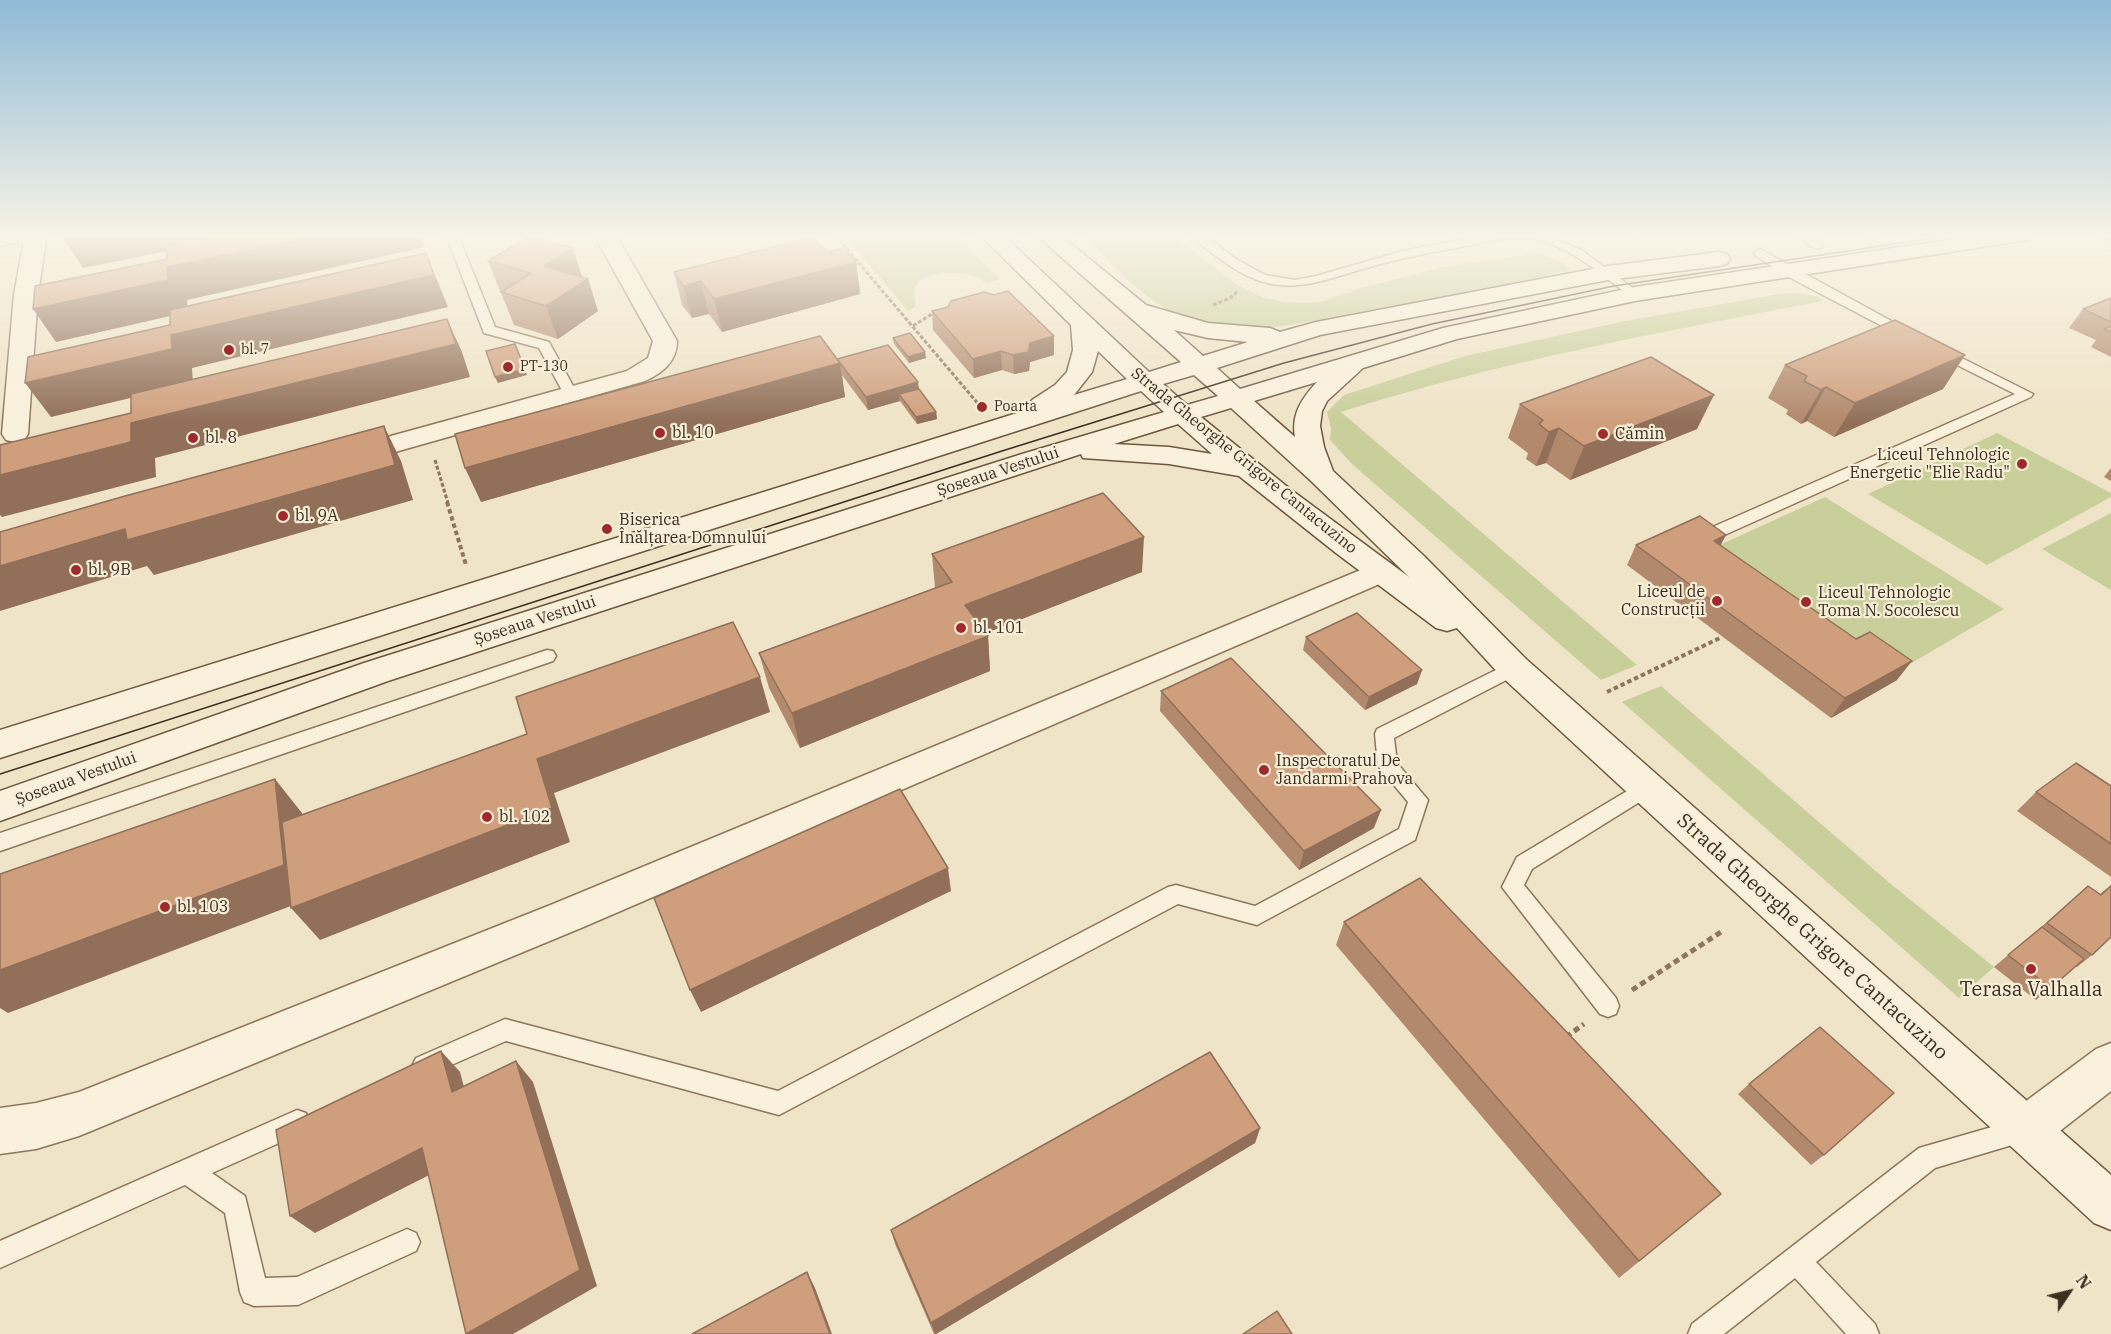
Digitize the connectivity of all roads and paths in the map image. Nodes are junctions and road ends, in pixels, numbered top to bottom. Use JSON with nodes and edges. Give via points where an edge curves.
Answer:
{"nodes":[{"id":1,"x":31,"y":297,"type":"edge"},
{"id":2,"x":476,"y":297,"type":"edge"},
{"id":3,"x":640,"y":297,"type":"edge"},
{"id":4,"x":888,"y":297,"type":"edge"},
{"id":5,"x":1055,"y":297,"type":"edge"},
{"id":6,"x":1123,"y":297,"type":"edge"},
{"id":7,"x":1231,"y":297,"type":"edge"},
{"id":8,"x":1482,"y":297,"type":"edge"},
{"id":9,"x":1620,"y":297,"type":"edge"},
{"id":10,"x":1837,"y":297,"type":"edge"},
{"id":11,"x":1132,"y":305,"type":"junction"},
{"id":12,"x":937,"y":311,"type":"edge"},
{"id":13,"x":1082,"y":323,"type":"junction"},
{"id":14,"x":913,"y":326,"type":"junction"},
{"id":15,"x":1316,"y":329,"type":"junction"},
{"id":16,"x":1211,"y":332,"type":"junction"},
{"id":17,"x":1364,"y":358,"type":"junction"},
{"id":18,"x":1198,"y":365,"type":"junction"},
{"id":19,"x":1146,"y":381,"type":"junction"},
{"id":20,"x":571,"y":395,"type":"junction"},
{"id":21,"x":1235,"y":398,"type":"junction"},
{"id":22,"x":1182,"y":414,"type":"junction"},
{"id":23,"x":1002,"y":426,"type":"junction"},
{"id":24,"x":15,"y":434,"type":"dead end"},
{"id":25,"x":428,"y":435,"type":"junction"},
{"id":26,"x":1032,"y":460,"type":"junction"},
{"id":27,"x":324,"y":463,"type":"edge"},
{"id":28,"x":1251,"y":471,"type":"junction"},
{"id":29,"x":1320,"y":474,"type":"junction"},
{"id":30,"x":1714,"y":533,"type":"edge"},
{"id":31,"x":1380,"y":572,"type":"junction"},
{"id":32,"x":475,"y":595,"type":"junction"},
{"id":33,"x":1722,"y":637,"type":"dead end"},
{"id":34,"x":547,"y":656,"type":"dead end"},
{"id":35,"x":1515,"y":668,"type":"junction"},
{"id":36,"x":1607,"y":692,"type":"dead end"},
{"id":37,"x":0,"y":744,"type":"edge"},
{"id":38,"x":1647,"y":787,"type":"junction"},
{"id":39,"x":0,"y":806,"type":"edge"},
{"id":40,"x":0,"y":842,"type":"edge"},
{"id":41,"x":1608,"y":1006,"type":"dead end"},
{"id":42,"x":2111,"y":1064,"type":"edge"},
{"id":43,"x":406,"y":1074,"type":"edge"},
{"id":44,"x":318,"y":1112,"type":"edge"},
{"id":45,"x":2026,"y":1129,"type":"junction"},
{"id":46,"x":0,"y":1131,"type":"edge"},
{"id":47,"x":187,"y":1171,"type":"junction"},
{"id":48,"x":2111,"y":1206,"type":"edge"},
{"id":49,"x":407,"y":1242,"type":"dead end"},
{"id":50,"x":0,"y":1255,"type":"edge"},
{"id":51,"x":1796,"y":1260,"type":"junction"},
{"id":52,"x":1702,"y":1334,"type":"edge"},
{"id":53,"x":1865,"y":1334,"type":"edge"}],
"edges":[{"from":1,"to":24,"type":"main road"},
{"from":2,"to":20,"type":"lane","via":[[489,330],[544,345]]},
{"from":3,"to":20,"type":"main road","via":[[665,341],[666,351],[660,361],[636,376]]},
{"from":4,"to":14,"type":"path"},
{"from":5,"to":13,"type":"main road","name":"Strada Gheorghe Grigore Cantacuzino"},
{"from":6,"to":11,"type":"main road","name":"Strada Gheorghe Grigore Cantacuzino"},
{"from":7,"to":16,"type":"path","via":[[1207,308],[1203,316]]},
{"from":8,"to":15,"type":"main road"},
{"from":9,"to":17,"type":"main road","name":"Șoseaua Vestului","via":[[1474,328]]},
{"from":10,"to":30,"type":"lane","via":[[2025,394]]},
{"from":11,"to":16,"type":"main road","via":[[1167,321]]},
{"from":11,"to":18,"type":"main road","name":"Strada Gheorghe Grigore Cantacuzino"},
{"from":12,"to":14,"type":"path"},
{"from":13,"to":19,"type":"main road","name":"Strada Gheorghe Grigore Cantacuzino"},
{"from":13,"to":23,"type":"main road","via":[[1087,341],[1086,360],[1077,378],[1048,402]]},
{"from":14,"to":23,"type":"path"},
{"from":15,"to":16,"type":"main road","via":[[1283,334]]},
{"from":15,"to":18,"type":"main road"},
{"from":17,"to":21,"type":"main road","name":"Șoseaua Vestului"},
{"from":17,"to":29,"type":"main road","via":[[1334,378],[1307,417],[1310,444]]},
{"from":18,"to":19,"type":"main road"},
{"from":18,"to":21,"type":"main road","name":"Strada Gheorghe Grigore Cantacuzino"},
{"from":19,"to":22,"type":"main road","name":"Strada Gheorghe Grigore Cantacuzino"},
{"from":19,"to":23,"type":"main road"},
{"from":20,"to":25,"type":"main road"},
{"from":21,"to":22,"type":"main road","name":"Șoseaua Vestului"},
{"from":21,"to":29,"type":"main road","name":"Strada Gheorghe Grigore Cantacuzino"},
{"from":22,"to":26,"type":"main road","name":"Șoseaua Vestului"},
{"from":22,"to":28,"type":"main road","name":"Strada Gheorghe Grigore Cantacuzino"},
{"from":23,"to":32,"type":"main road"},
{"from":25,"to":27,"type":"main road"},
{"from":25,"to":32,"type":"path"},
{"from":26,"to":28,"type":"main road","via":[[1090,452],[1149,452]]},
{"from":26,"to":39,"type":"main road","name":"Șoseaua Vestului","via":[[376,672]]},
{"from":28,"to":31,"type":"main road","name":"Strada Gheorghe Grigore Cantacuzino"},
{"from":29,"to":35,"type":"main road","name":"Strada Gheorghe Grigore Cantacuzino"},
{"from":31,"to":35,"type":"main road","name":"Strada Gheorghe Grigore Cantacuzino"},
{"from":31,"to":46,"type":"main road","via":[[556,920],[79,1114]]},
{"from":32,"to":37,"type":"main road"},
{"from":33,"to":36,"type":"path"},
{"from":34,"to":40,"type":"lane"},
{"from":35,"to":38,"type":"main road","name":"Strada Gheorghe Grigore Cantacuzino"},
{"from":35,"to":43,"type":"lane","via":[[1384,734],[1388,766],[1418,800],[1408,834],[1257,916],[1176,894],[779,1103],[505,1030]]},
{"from":38,"to":41,"type":"lane","via":[[1524,863],[1513,887]]},
{"from":38,"to":45,"type":"main road","name":"Strada Gheorghe Grigore Cantacuzino"},
{"from":42,"to":45,"type":"main road"},
{"from":44,"to":47,"type":"lane"},
{"from":45,"to":48,"type":"main road","name":"Strada Gheorghe Grigore Cantacuzino"},
{"from":45,"to":51,"type":"lane","via":[[1928,1157]]},
{"from":47,"to":49,"type":"lane","via":[[236,1205],[255,1292],[298,1291]]},
{"from":47,"to":50,"type":"lane"},
{"from":51,"to":52,"type":"lane"},
{"from":51,"to":53,"type":"lane"}]}
